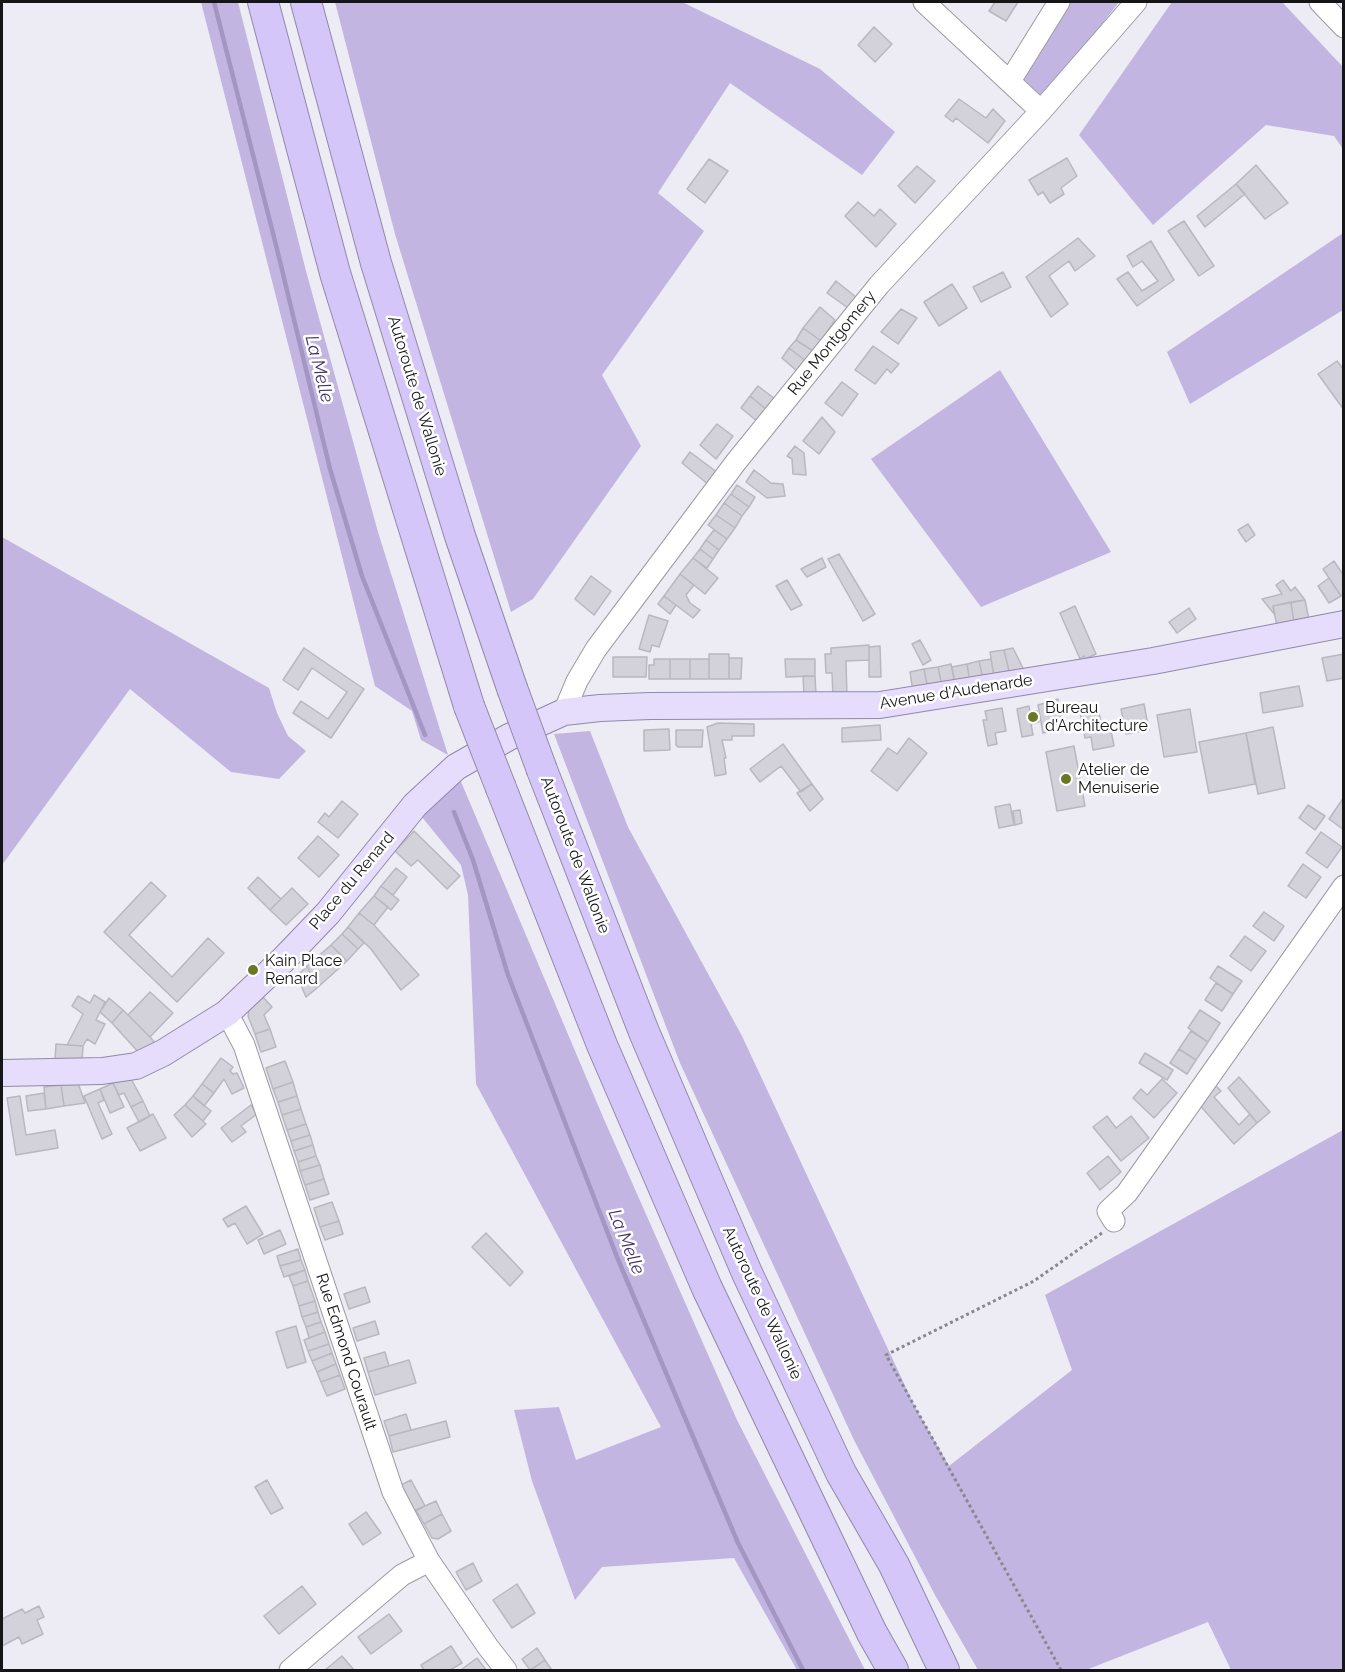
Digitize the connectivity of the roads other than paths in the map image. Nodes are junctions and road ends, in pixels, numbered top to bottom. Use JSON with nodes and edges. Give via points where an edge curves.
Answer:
{"nodes":[{"id":1,"x":263,"y":2,"type":"edge"},
{"id":2,"x":306,"y":2,"type":"edge"},
{"id":3,"x":924,"y":2,"type":"edge"},
{"id":4,"x":1059,"y":2,"type":"edge"},
{"id":5,"x":1136,"y":2,"type":"edge"},
{"id":6,"x":1320,"y":2,"type":"edge"},
{"id":7,"x":1344,"y":27,"type":"edge"},
{"id":8,"x":1010,"y":81,"type":"junction"},
{"id":9,"x":1041,"y":111,"type":"junction"},
{"id":10,"x":1344,"y":624,"type":"edge"},
{"id":11,"x":564,"y":712,"type":"junction"},
{"id":12,"x":1344,"y":886,"type":"edge"},
{"id":13,"x":226,"y":1012,"type":"junction"},
{"id":14,"x":2,"y":1072,"type":"edge"},
{"id":15,"x":1114,"y":1221,"type":"road end"},
{"id":16,"x":429,"y":1561,"type":"junction"},
{"id":17,"x":290,"y":1671,"type":"edge"},
{"id":18,"x":506,"y":1671,"type":"edge"},
{"id":19,"x":893,"y":1671,"type":"edge"},
{"id":20,"x":944,"y":1671,"type":"edge"}],
"edges":[{"from":1,"to":19,"type":"highway","bridge":true,"via":[[335,273],[469,706],[602,1045],[707,1288]]},
{"from":2,"to":20,"type":"highway","name":"Autoroute de Wallonie","bridge":true,"via":[[376,263],[460,536],[542,770],[644,1032],[747,1273],[841,1473],[894,1565]]},
{"from":3,"to":8,"type":"street"},
{"from":4,"to":8,"type":"street"},
{"from":5,"to":9,"type":"street","name":"Rue Montgomery"},
{"from":6,"to":7,"type":"street"},
{"from":8,"to":9,"type":"street"},
{"from":9,"to":11,"type":"street","name":"Rue Montgomery","via":[[879,285],[736,462],[596,649]]},
{"from":10,"to":11,"type":"main road","name":"Avenue d'Audenarde","via":[[1153,661],[880,705],[650,706]]},
{"from":11,"to":13,"type":"main road","name":"Place du Renard","via":[[456,767],[415,805],[284,960]]},
{"from":12,"to":15,"type":"street","via":[[1127,1193],[1108,1211]]},
{"from":13,"to":14,"type":"main road","name":"Place du Renard","via":[[136,1066],[102,1071]]},
{"from":13,"to":16,"type":"street","name":"Rue Edmond Courault","via":[[244,1045],[393,1492]]},
{"from":16,"to":17,"type":"street","via":[[402,1575]]},
{"from":16,"to":18,"type":"street","name":"Rue Edmond Courault"}]}
